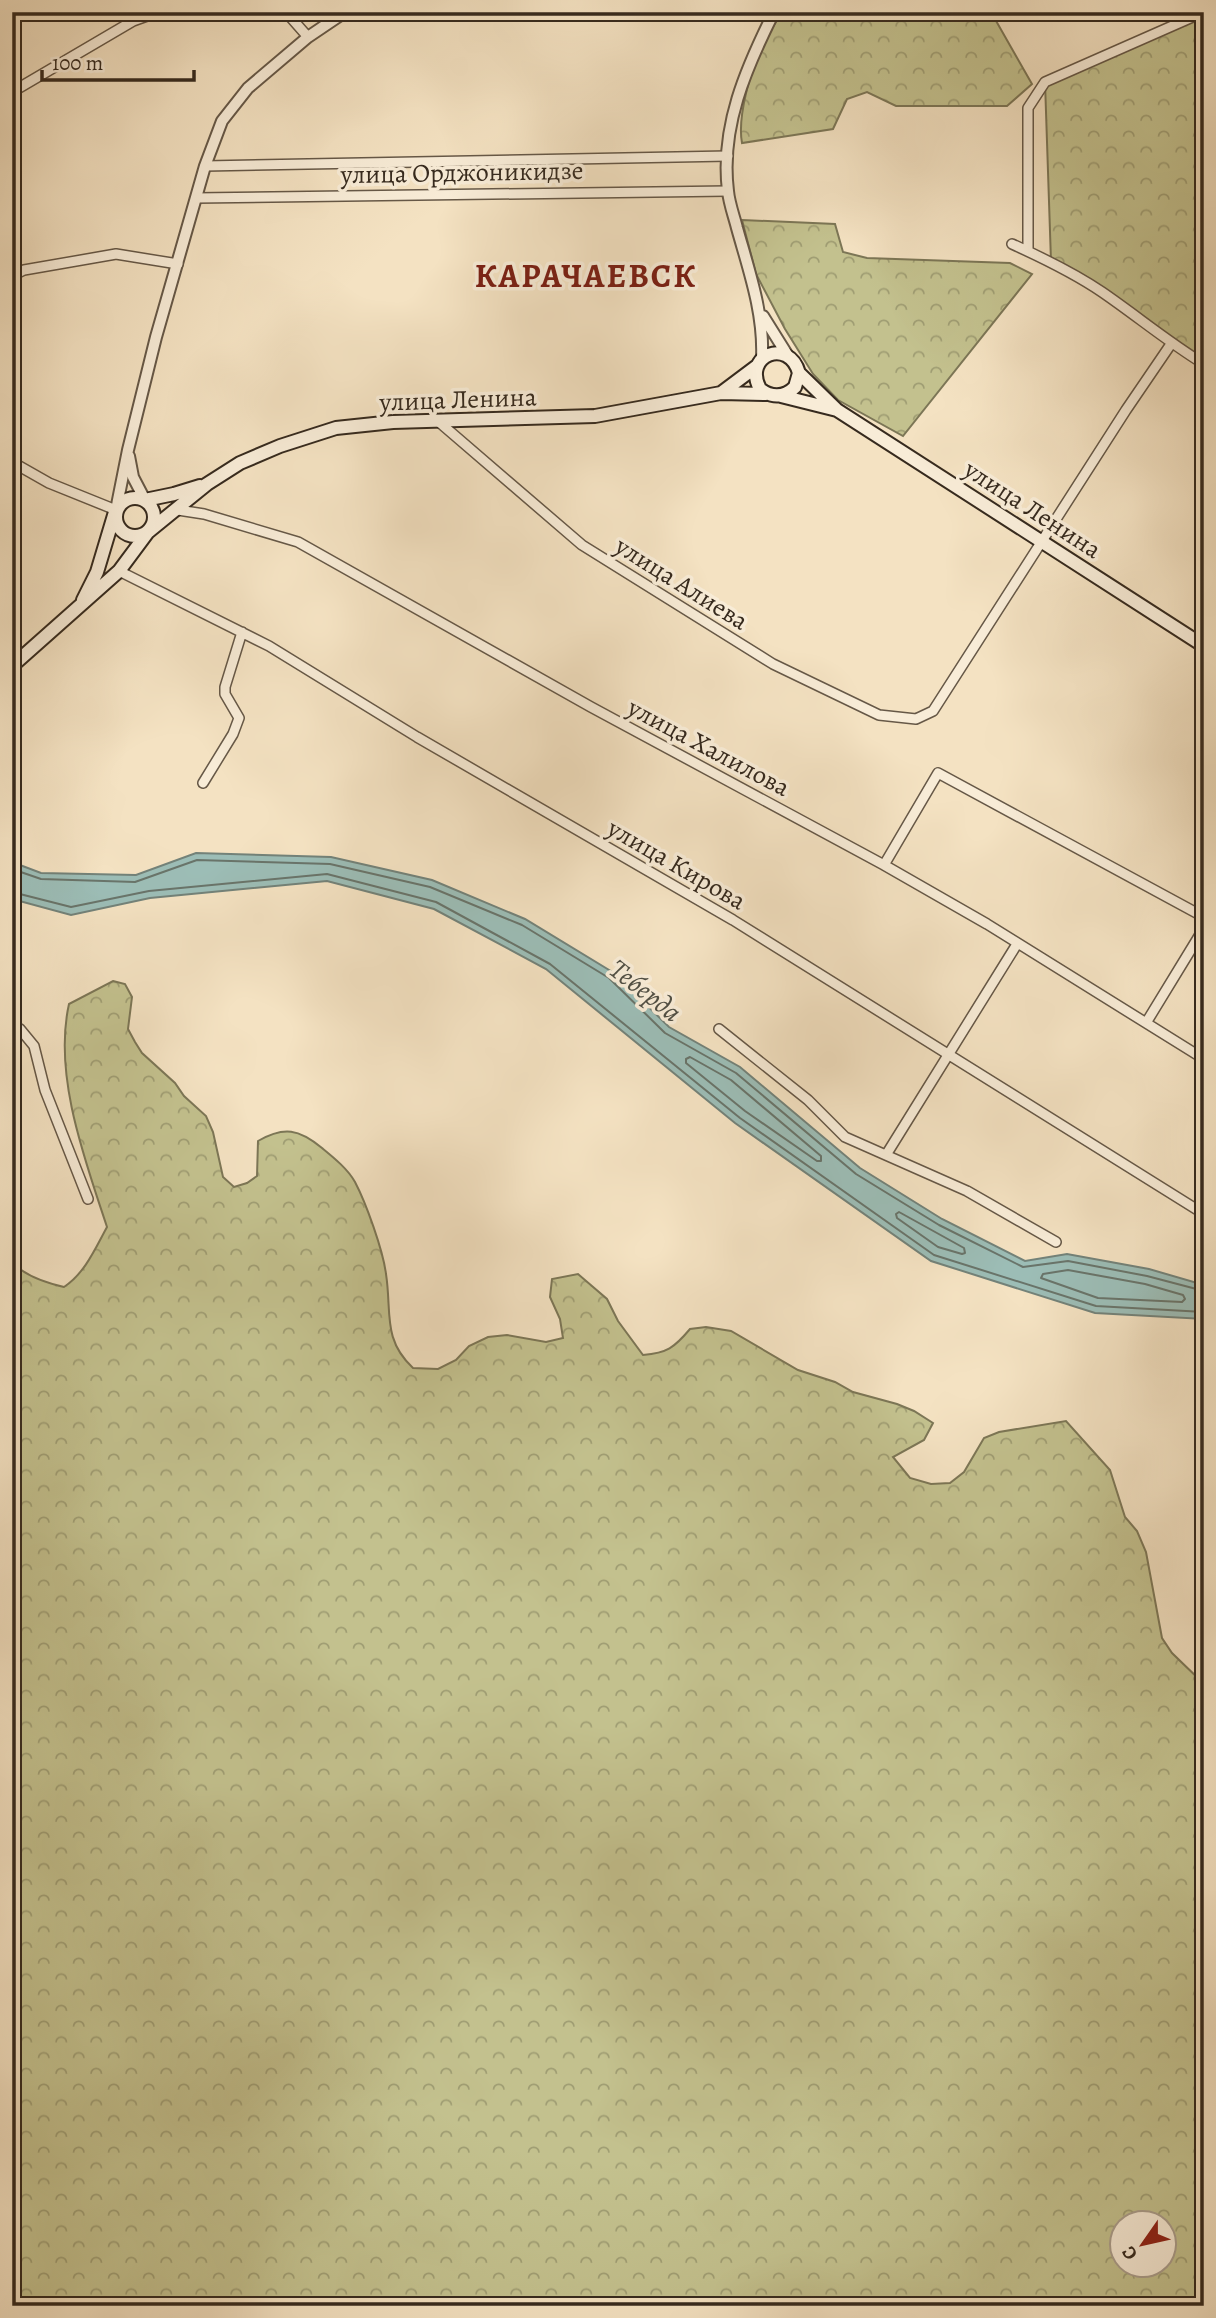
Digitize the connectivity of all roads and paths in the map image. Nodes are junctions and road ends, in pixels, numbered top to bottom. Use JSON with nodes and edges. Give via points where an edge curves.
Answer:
{"nodes":[{"id":1,"x":158,"y":12,"type":"edge"},
{"id":2,"x":286,"y":12,"type":"edge"},
{"id":3,"x":345,"y":12,"type":"edge"},
{"id":4,"x":774,"y":12,"type":"edge"},
{"id":5,"x":1204,"y":12,"type":"edge"},
{"id":6,"x":308,"y":37,"type":"junction"},
{"id":7,"x":12,"y":92,"type":"edge"},
{"id":8,"x":728,"y":156,"type":"junction"},
{"id":9,"x":205,"y":166,"type":"junction"},
{"id":10,"x":728,"y":191,"type":"junction"},
{"id":11,"x":196,"y":198,"type":"junction"},
{"id":12,"x":1012,"y":244,"type":"dead end"},
{"id":13,"x":1028,"y":251,"type":"junction"},
{"id":14,"x":178,"y":264,"type":"junction"},
{"id":15,"x":12,"y":276,"type":"edge"},
{"id":16,"x":760,"y":311,"type":"junction"},
{"id":17,"x":1171,"y":344,"type":"junction"},
{"id":18,"x":788,"y":356,"type":"junction"},
{"id":19,"x":760,"y":362,"type":"junction"},
{"id":20,"x":1204,"y":364,"type":"edge"},
{"id":21,"x":799,"y":373,"type":"junction"},
{"id":22,"x":721,"y":393,"type":"junction"},
{"id":23,"x":766,"y":394,"type":"junction"},
{"id":24,"x":781,"y":396,"type":"junction"},
{"id":25,"x":837,"y":410,"type":"junction"},
{"id":26,"x":439,"y":422,"type":"junction"},
{"id":27,"x":128,"y":450,"type":"junction"},
{"id":28,"x":12,"y":462,"type":"edge"},
{"id":29,"x":207,"y":484,"type":"junction"},
{"id":30,"x":145,"y":499,"type":"junction"},
{"id":31,"x":116,"y":510,"type":"junction"},
{"id":32,"x":178,"y":510,"type":"junction"},
{"id":33,"x":148,"y":532,"type":"junction"},
{"id":34,"x":1042,"y":542,"type":"junction"},
{"id":35,"x":119,"y":571,"type":"junction"},
{"id":36,"x":80,"y":607,"type":"junction"},
{"id":37,"x":242,"y":632,"type":"junction"},
{"id":38,"x":1204,"y":646,"type":"edge"},
{"id":39,"x":12,"y":666,"type":"edge"},
{"id":40,"x":203,"y":783,"type":"dead end"},
{"id":41,"x":884,"y":865,"type":"junction"},
{"id":42,"x":1204,"y":917,"type":"edge"},
{"id":43,"x":1204,"y":928,"type":"edge"},
{"id":44,"x":1017,"y":944,"type":"junction"},
{"id":45,"x":1146,"y":1023,"type":"junction"},
{"id":46,"x":12,"y":1024,"type":"edge"},
{"id":47,"x":719,"y":1029,"type":"dead end"},
{"id":48,"x":949,"y":1053,"type":"junction"},
{"id":49,"x":1204,"y":1059,"type":"edge"},
{"id":50,"x":886,"y":1155,"type":"junction"},
{"id":51,"x":88,"y":1199,"type":"dead end"},
{"id":52,"x":1204,"y":1214,"type":"edge"},
{"id":53,"x":1056,"y":1242,"type":"dead end"}],
"edges":[{"from":1,"to":7,"type":"street","via":[[133,21]]},
{"from":2,"to":6,"type":"street"},
{"from":3,"to":6,"type":"street"},
{"from":4,"to":8,"type":"street","via":[[733,109]]},
{"from":5,"to":13,"type":"street","via":[[1045,82],[1028,108]]},
{"from":6,"to":9,"type":"street","via":[[248,88],[221,125]]},
{"from":8,"to":9,"type":"street","name":"улица Орджоникидзе"},
{"from":8,"to":10,"type":"street"},
{"from":9,"to":11,"type":"street"},
{"from":10,"to":11,"type":"street","name":"улица Орджоникидзе"},
{"from":10,"to":16,"type":"street"},
{"from":11,"to":14,"type":"street"},
{"from":12,"to":13,"type":"street"},
{"from":13,"to":17,"type":"street","via":[[1102,292]]},
{"from":14,"to":15,"type":"street","via":[[116,254]]},
{"from":14,"to":27,"type":"street"},
{"from":16,"to":18,"type":"street"},
{"from":16,"to":19,"type":"street"},
{"from":17,"to":20,"type":"street"},
{"from":17,"to":34,"type":"street"},
{"from":18,"to":19,"type":"main road","via":[[776,353]]},
{"from":18,"to":21,"type":"main road"},
{"from":19,"to":22,"type":"main road","name":"улица Ленина"},
{"from":19,"to":23,"type":"main road","via":[[756,381]]},
{"from":21,"to":24,"type":"main road","via":[[795,387]]},
{"from":21,"to":25,"type":"main road","name":"улица Ленина"},
{"from":22,"to":23,"type":"main road","name":"улица Ленина"},
{"from":22,"to":26,"type":"main road","name":"улица Ленина","via":[[595,416]]},
{"from":23,"to":24,"type":"main road"},
{"from":24,"to":25,"type":"main road","name":"улица Ленина"},
{"from":25,"to":34,"type":"main road","name":"улица Ленина"},
{"from":26,"to":29,"type":"main road","name":"улица Ленина","via":[[335,428],[240,463]]},
{"from":26,"to":34,"type":"street","name":"улица Алиева","via":[[582,545],[773,664],[879,715],[916,719],[933,712]]},
{"from":27,"to":30,"type":"street","via":[[133,477]]},
{"from":27,"to":31,"type":"street"},
{"from":28,"to":31,"type":"street"},
{"from":29,"to":30,"type":"main road","name":"улица Ленина"},
{"from":29,"to":32,"type":"main road","name":"улица Ленина"},
{"from":30,"to":31,"type":"main road","via":[[126,500]]},
{"from":30,"to":33,"type":"main road","via":[[155,515]]},
{"from":31,"to":33,"type":"main road","via":[[122,532],[131,536]]},
{"from":31,"to":36,"type":"main road","name":"улица Ленина","via":[[97,572]]},
{"from":32,"to":33,"type":"main road","name":"улица Ленина"},
{"from":32,"to":41,"type":"street","name":"улица Халилова","via":[[298,542]]},
{"from":33,"to":35,"type":"main road","name":"улица Ленина"},
{"from":34,"to":38,"type":"main road","name":"улица Ленина"},
{"from":35,"to":36,"type":"main road","name":"улица Ленина"},
{"from":35,"to":37,"type":"street","name":"улица Кирова"},
{"from":36,"to":39,"type":"main road","name":"улица Ленина"},
{"from":37,"to":40,"type":"street","via":[[225,687],[239,718]]},
{"from":37,"to":48,"type":"street","name":"улица Кирова","via":[[733,920]]},
{"from":41,"to":42,"type":"street","via":[[938,773]]},
{"from":41,"to":44,"type":"street","name":"улица Халилова"},
{"from":43,"to":45,"type":"street"},
{"from":44,"to":45,"type":"street","name":"улица Халилова"},
{"from":44,"to":48,"type":"street"},
{"from":45,"to":49,"type":"street","name":"улица Халилова"},
{"from":46,"to":51,"type":"street","via":[[34,1046],[45,1090]]},
{"from":47,"to":50,"type":"street","via":[[808,1100],[845,1137]]},
{"from":48,"to":50,"type":"street"},
{"from":48,"to":52,"type":"street","name":"улица Кирова"},
{"from":50,"to":53,"type":"street","via":[[967,1191]]}]}
